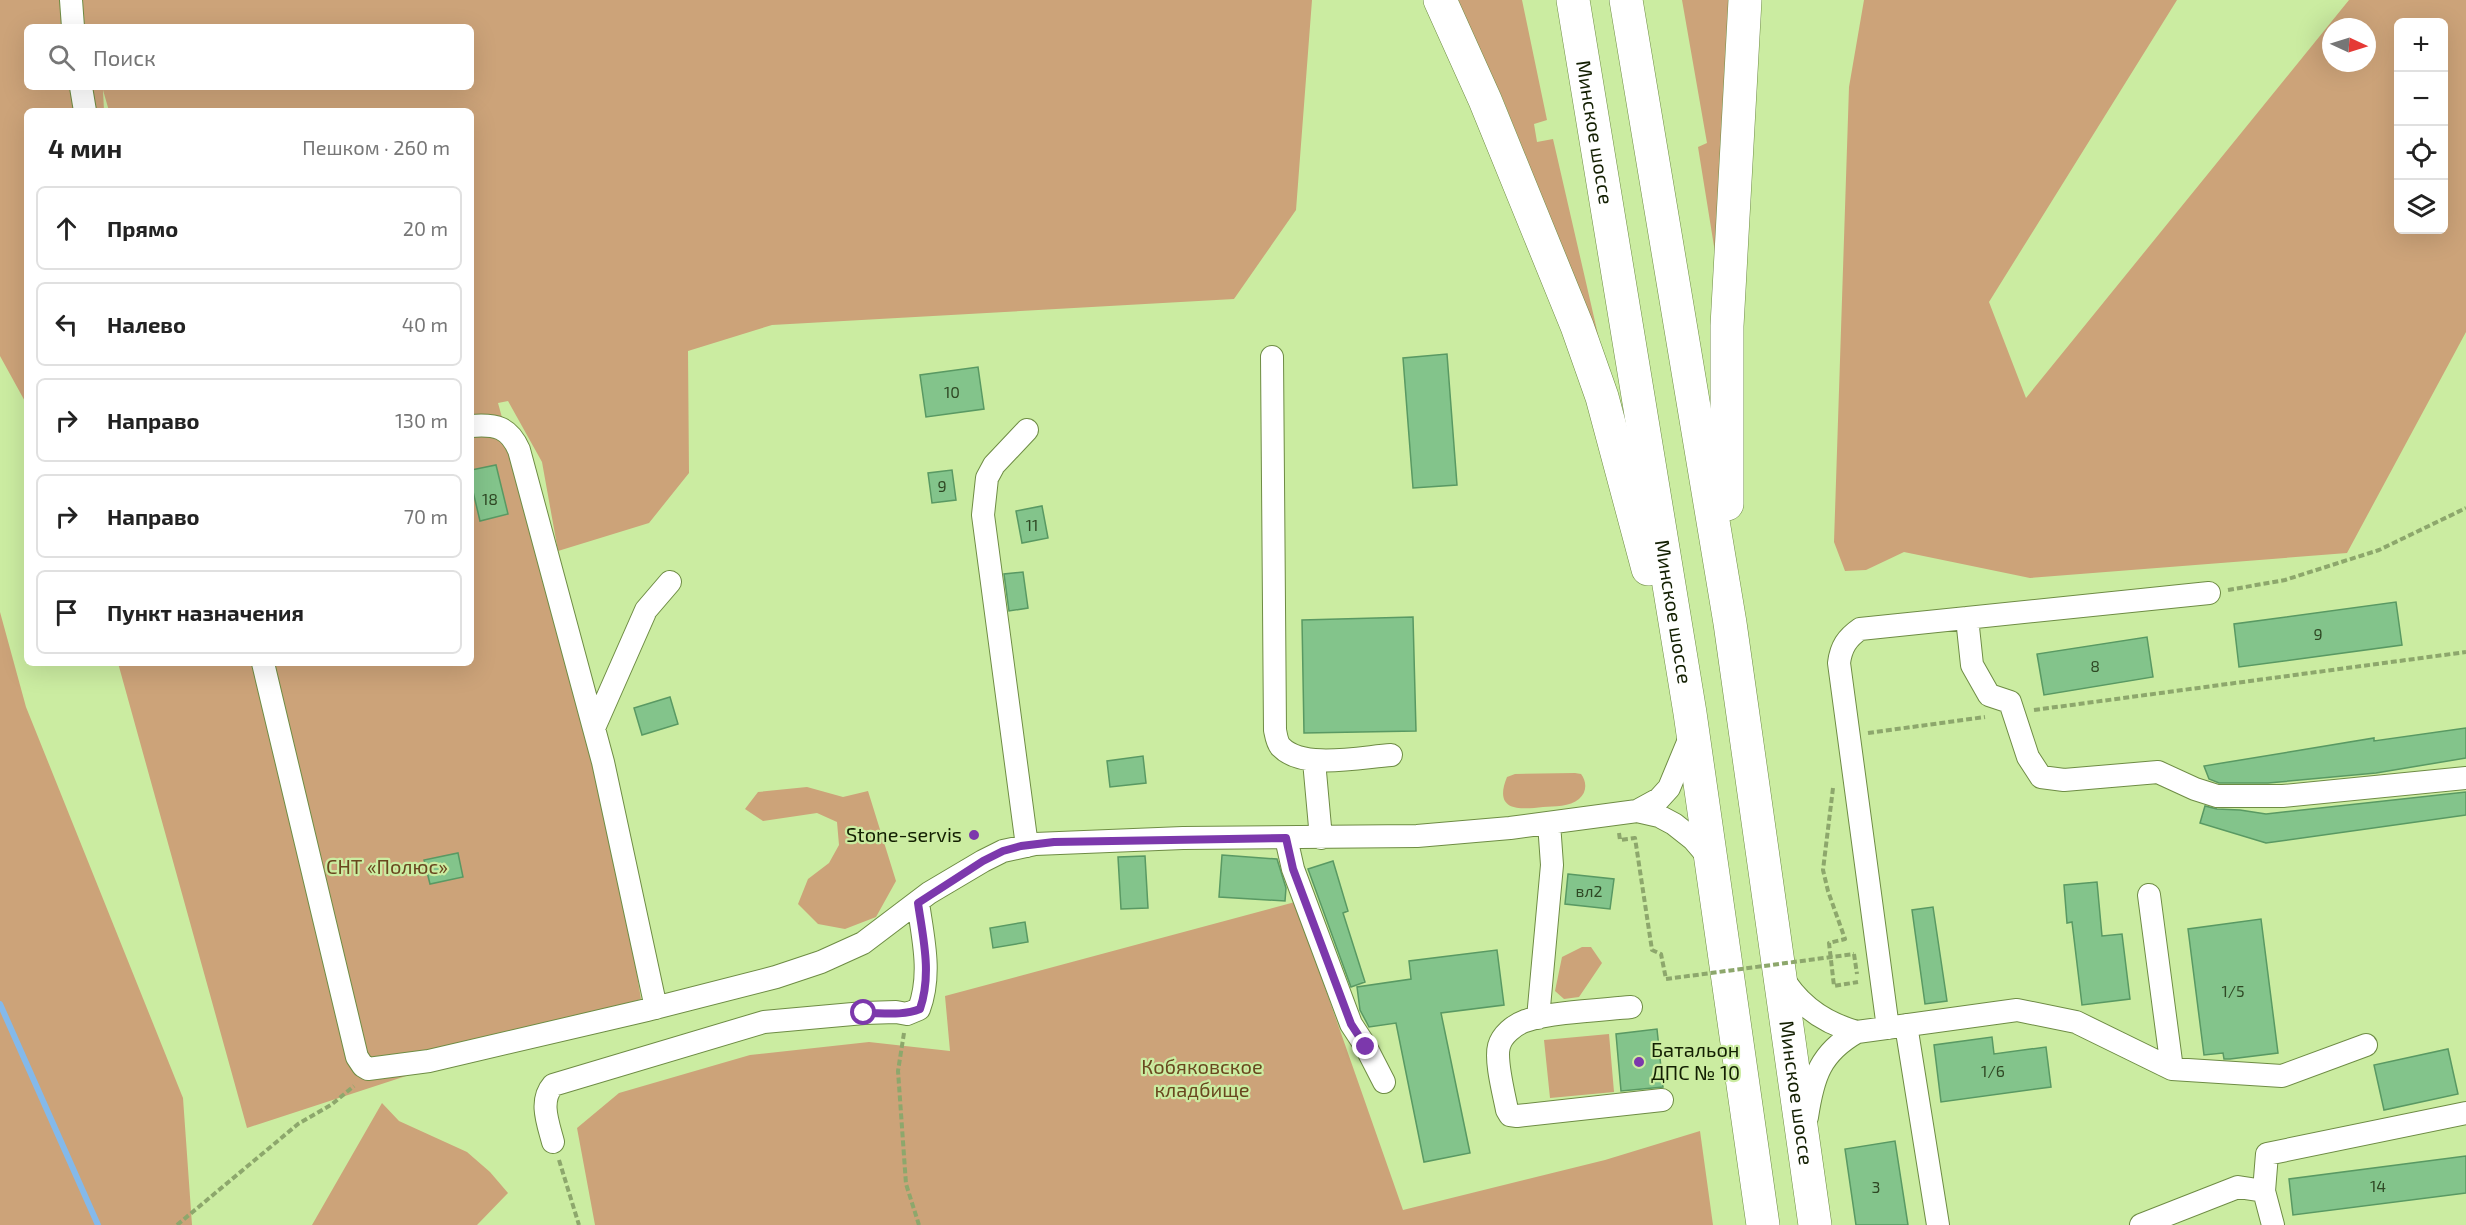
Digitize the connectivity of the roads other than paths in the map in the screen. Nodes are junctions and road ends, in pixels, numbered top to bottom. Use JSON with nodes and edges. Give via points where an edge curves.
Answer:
{"nodes":[{"id":1,"x":71,"y":0,"type":"edge"},
{"id":2,"x":1440,"y":0,"type":"edge"},
{"id":3,"x":1573,"y":0,"type":"edge"},
{"id":4,"x":1626,"y":0,"type":"edge"},
{"id":5,"x":1745,"y":0,"type":"edge"},
{"id":6,"x":73,"y":24,"type":"edge"},
{"id":7,"x":82,"y":90,"type":"edge"},
{"id":8,"x":84,"y":108,"type":"edge"},
{"id":9,"x":1272,"y":357,"type":"dead end"},
{"id":10,"x":474,"y":426,"type":"edge"},
{"id":11,"x":1027,"y":430,"type":"dead end"},
{"id":12,"x":670,"y":582,"type":"dead end"},
{"id":13,"x":2209,"y":592,"type":"road end"},
{"id":14,"x":1967,"y":618,"type":"junction"},
{"id":15,"x":1730,"y":623,"type":"junction"},
{"id":16,"x":263,"y":666,"type":"edge"},
{"id":17,"x":1691,"y":722,"type":"junction"},
{"id":18,"x":594,"y":728,"type":"junction"},
{"id":19,"x":1391,"y":755,"type":"dead end"},
{"id":20,"x":1314,"y":761,"type":"junction"},
{"id":21,"x":2466,"y":778,"type":"edge"},
{"id":22,"x":1637,"y":811,"type":"junction"},
{"id":23,"x":1549,"y":823,"type":"junction"},
{"id":24,"x":1286,"y":838,"type":"junction"},
{"id":25,"x":1321,"y":838,"type":"junction"},
{"id":26,"x":1027,"y":846,"type":"junction"},
{"id":27,"x":1711,"y":860,"type":"junction"},
{"id":28,"x":2149,"y":895,"type":"dead end"},
{"id":29,"x":918,"y":903,"type":"junction"},
{"id":30,"x":1780,"y":972,"type":"junction"},
{"id":31,"x":1631,"y":1007,"type":"dead end"},
{"id":32,"x":656,"y":1008,"type":"junction"},
{"id":33,"x":1538,"y":1018,"type":"junction"},
{"id":34,"x":1897,"y":1026,"type":"junction"},
{"id":35,"x":1857,"y":1032,"type":"junction"},
{"id":36,"x":2366,"y":1046,"type":"dead end"},
{"id":37,"x":2172,"y":1069,"type":"junction"},
{"id":38,"x":1384,"y":1082,"type":"dead end"},
{"id":39,"x":1662,"y":1100,"type":"dead end"},
{"id":40,"x":2466,"y":1113,"type":"edge"},
{"id":41,"x":553,"y":1142,"type":"road end"},
{"id":42,"x":1806,"y":1166,"type":"junction"},
{"id":43,"x":2264,"y":1191,"type":"junction"},
{"id":44,"x":1763,"y":1225,"type":"edge"},
{"id":45,"x":1815,"y":1225,"type":"edge"},
{"id":46,"x":1938,"y":1225,"type":"edge"},
{"id":47,"x":2141,"y":1225,"type":"edge"},
{"id":48,"x":2273,"y":1225,"type":"edge"}],
"edges":[{"from":1,"to":6,"type":"street"},
{"from":2,"to":17,"type":"highway","via":[[1554,265],[1602,397]]},
{"from":3,"to":17,"type":"highway","name":"Минское шоссе"},
{"from":4,"to":15,"type":"highway","name":"Минское шоссе"},
{"from":5,"to":15,"type":"highway","via":[[1727,326]]},
{"from":7,"to":8,"type":"street"},
{"from":9,"to":20,"type":"street","via":[[1275,730],[1279,746],[1292,756]]},
{"from":10,"to":18,"type":"street","via":[[499,428],[512,435],[519,450]]},
{"from":11,"to":26,"type":"street","via":[[987,478],[983,515]]},
{"from":12,"to":18,"type":"street","via":[[646,610]]},
{"from":13,"to":14,"type":"street"},
{"from":14,"to":21,"type":"street","via":[[1972,665],[1989,695],[2010,702],[2028,757],[2041,777],[2064,780],[2158,772],[2217,796],[2283,796]]},
{"from":14,"to":34,"type":"street","via":[[1860,629],[1840,651],[1840,673]]},
{"from":15,"to":30,"type":"highway","name":"Минское шоссе"},
{"from":16,"to":32,"type":"street","via":[[357,1057],[363,1066],[368,1069],[429,1061]]},
{"from":17,"to":22,"type":"street","via":[[1669,788],[1659,799]]},
{"from":17,"to":27,"type":"highway","name":"Минское шоссе"},
{"from":18,"to":32,"type":"street"},
{"from":19,"to":20,"type":"street"},
{"from":20,"to":25,"type":"street"},
{"from":22,"to":23,"type":"street"},
{"from":22,"to":27,"type":"street","via":[[1674,824]]},
{"from":23,"to":25,"type":"street","via":[[1417,836]]},
{"from":23,"to":33,"type":"street","via":[[1552,865]]},
{"from":24,"to":25,"type":"street"},
{"from":24,"to":26,"type":"street","via":[[1054,842]]},
{"from":24,"to":38,"type":"street","via":[[1293,869],[1351,1024]]},
{"from":26,"to":29,"type":"street","via":[[1003,851],[983,861]]},
{"from":27,"to":44,"type":"highway","name":"Минское шоссе"},
{"from":28,"to":37,"type":"street"},
{"from":29,"to":32,"type":"street","via":[[862,943],[821,962]]},
{"from":29,"to":41,"type":"street","via":[[927,969],[920,1009],[907,1014],[864,1013],[764,1022],[553,1085],[545,1106]]},
{"from":30,"to":35,"type":"street","via":[[1795,995],[1816,1014],[1831,1024]]},
{"from":30,"to":42,"type":"highway","name":"Минское шоссе"},
{"from":31,"to":33,"type":"street"},
{"from":33,"to":39,"type":"street","via":[[1518,1024],[1498,1046],[1510,1114]]},
{"from":34,"to":35,"type":"street"},
{"from":34,"to":37,"type":"street","via":[[2017,1010],[2076,1022]]},
{"from":34,"to":46,"type":"street"},
{"from":35,"to":42,"type":"street","via":[[1836,1045],[1815,1076],[1807,1118]]},
{"from":36,"to":37,"type":"street","via":[[2282,1076]]},
{"from":40,"to":43,"type":"street","via":[[2267,1155]]},
{"from":42,"to":45,"type":"highway","name":"Минское шоссе"},
{"from":43,"to":47,"type":"street","via":[[2238,1187]]},
{"from":43,"to":48,"type":"street"}]}
